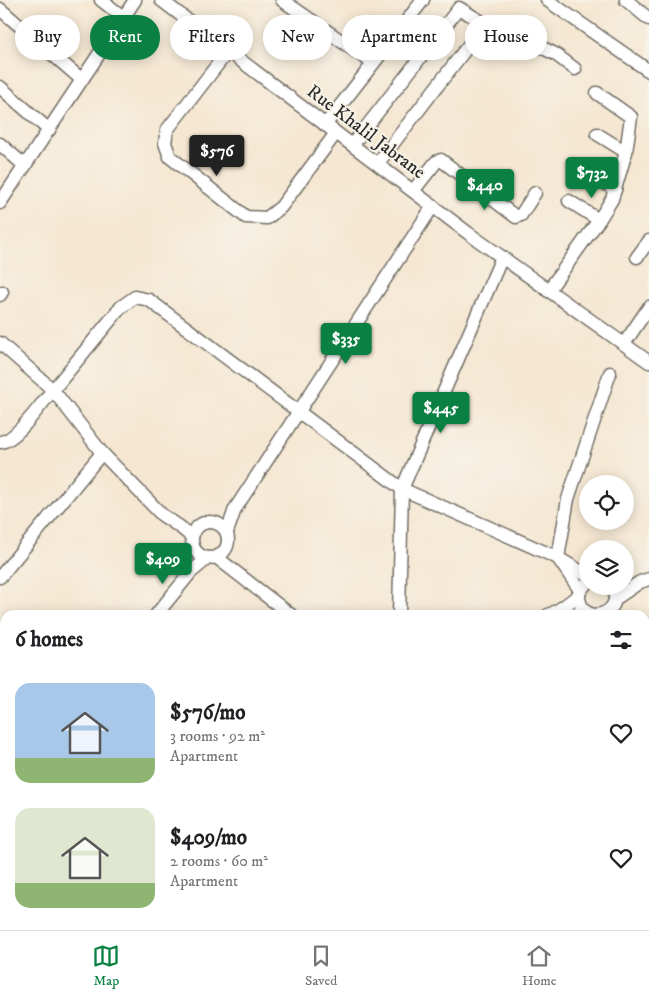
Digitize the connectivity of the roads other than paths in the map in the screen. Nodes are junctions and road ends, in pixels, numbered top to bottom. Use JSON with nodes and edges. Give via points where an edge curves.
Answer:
{"nodes":[{"id":1,"x":101,"y":0,"type":"edge"},
{"id":2,"x":135,"y":0,"type":"edge"},
{"id":3,"x":161,"y":0,"type":"edge"},
{"id":4,"x":282,"y":0,"type":"edge"},
{"id":5,"x":547,"y":0,"type":"edge"},
{"id":6,"x":419,"y":1,"type":"edge"},
{"id":7,"x":634,"y":2,"type":"edge"},
{"id":8,"x":0,"y":9,"type":"edge"},
{"id":9,"x":120,"y":15,"type":"edge"},
{"id":10,"x":124,"y":15,"type":"edge"},
{"id":11,"x":181,"y":15,"type":"edge"},
{"id":12,"x":472,"y":15,"type":"edge"},
{"id":13,"x":649,"y":19,"type":"edge"},
{"id":14,"x":465,"y":50,"type":"edge"},
{"id":15,"x":547,"y":50,"type":"edge"},
{"id":16,"x":94,"y":60,"type":"edge"},
{"id":17,"x":221,"y":60,"type":"edge"},
{"id":18,"x":240,"y":60,"type":"edge"},
{"id":19,"x":373,"y":63,"type":"junction"},
{"id":20,"x":575,"y":69,"type":"dead end"},
{"id":21,"x":649,"y":71,"type":"edge"},
{"id":22,"x":81,"y":80,"type":"junction"},
{"id":23,"x":0,"y":87,"type":"edge"},
{"id":24,"x":597,"y":93,"type":"dead end"},
{"id":25,"x":325,"y":125,"type":"junction"},
{"id":26,"x":49,"y":130,"type":"junction"},
{"id":27,"x":336,"y":133,"type":"junction"},
{"id":28,"x":597,"y":134,"type":"dead end"},
{"id":29,"x":0,"y":144,"type":"edge"},
{"id":30,"x":353,"y":144,"type":"junction"},
{"id":31,"x":626,"y":152,"type":"junction"},
{"id":32,"x":378,"y":163,"type":"junction"},
{"id":33,"x":25,"y":166,"type":"junction"},
{"id":34,"x":594,"y":175,"type":"dead end"},
{"id":35,"x":616,"y":190,"type":"junction"},
{"id":36,"x":413,"y":191,"type":"junction"},
{"id":37,"x":535,"y":193,"type":"dead end"},
{"id":38,"x":569,"y":201,"type":"dead end"},
{"id":39,"x":0,"y":203,"type":"edge"},
{"id":40,"x":433,"y":206,"type":"junction"},
{"id":41,"x":599,"y":220,"type":"junction"},
{"id":42,"x":649,"y":241,"type":"edge"},
{"id":43,"x":502,"y":257,"type":"junction"},
{"id":44,"x":637,"y":257,"type":"dead end"},
{"id":45,"x":548,"y":291,"type":"junction"},
{"id":46,"x":649,"y":308,"type":"edge"},
{"id":47,"x":0,"y":343,"type":"edge"},
{"id":48,"x":624,"y":344,"type":"junction"},
{"id":49,"x":649,"y":362,"type":"edge"},
{"id":50,"x":610,"y":373,"type":"dead end"},
{"id":51,"x":53,"y":390,"type":"junction"},
{"id":52,"x":299,"y":411,"type":"junction"},
{"id":53,"x":0,"y":442,"type":"edge"},
{"id":54,"x":102,"y":452,"type":"junction"},
{"id":55,"x":402,"y":489,"type":"junction"},
{"id":56,"x":236,"y":509,"type":"junction"},
{"id":57,"x":216,"y":523,"type":"junction"},
{"id":58,"x":195,"y":532,"type":"junction"},
{"id":59,"x":227,"y":532,"type":"junction"},
{"id":60,"x":228,"y":546,"type":"junction"},
{"id":61,"x":207,"y":556,"type":"junction"},
{"id":62,"x":558,"y":558,"type":"junction"},
{"id":63,"x":579,"y":571,"type":"edge"},
{"id":64,"x":236,"y":572,"type":"junction"},
{"id":65,"x":0,"y":577,"type":"edge"},
{"id":66,"x":645,"y":581,"type":"edge"},
{"id":67,"x":579,"y":585,"type":"edge"},
{"id":68,"x":579,"y":592,"type":"edge"},
{"id":69,"x":581,"y":595,"type":"edge"},
{"id":70,"x":614,"y":602,"type":"edge"},
{"id":71,"x":160,"y":610,"type":"edge"},
{"id":72,"x":285,"y":610,"type":"edge"},
{"id":73,"x":399,"y":610,"type":"edge"},
{"id":74,"x":557,"y":610,"type":"edge"},
{"id":75,"x":587,"y":610,"type":"edge"}],
"edges":[{"from":1,"to":9,"type":"street"},
{"from":2,"to":10,"type":"street"},
{"from":3,"to":11,"type":"street","name":"Rue Khalil Jabrane"},
{"from":4,"to":19,"type":"street"},
{"from":5,"to":21,"type":"street"},
{"from":6,"to":19,"type":"street"},
{"from":7,"to":13,"type":"street"},
{"from":8,"to":22,"type":"street"},
{"from":12,"to":30,"type":"street","via":[[458,9]]},
{"from":14,"to":32,"type":"street"},
{"from":15,"to":20,"type":"street"},
{"from":16,"to":22,"type":"street"},
{"from":17,"to":27,"type":"street","via":[[168,130],[165,143],[170,157],[246,217],[267,218],[281,207]]},
{"from":18,"to":25,"type":"street","name":"Rue Khalil Jabrane"},
{"from":19,"to":25,"type":"street"},
{"from":22,"to":26,"type":"street"},
{"from":23,"to":26,"type":"street"},
{"from":24,"to":31,"type":"street","via":[[631,117]]},
{"from":25,"to":27,"type":"street","name":"Rue Khalil Jabrane"},
{"from":26,"to":33,"type":"street"},
{"from":27,"to":30,"type":"street","name":"Rue Khalil Jabrane"},
{"from":28,"to":31,"type":"street"},
{"from":29,"to":33,"type":"street"},
{"from":30,"to":32,"type":"street","name":"Rue Khalil Jabrane"},
{"from":31,"to":35,"type":"street"},
{"from":32,"to":36,"type":"street","name":"Rue Khalil Jabrane"},
{"from":33,"to":39,"type":"street"},
{"from":34,"to":35,"type":"street"},
{"from":35,"to":41,"type":"street"},
{"from":36,"to":37,"type":"street","via":[[441,160],[516,217],[521,215]]},
{"from":36,"to":40,"type":"street","name":"Rue Khalil Jabrane"},
{"from":38,"to":41,"type":"street"},
{"from":40,"to":43,"type":"street","name":"Rue Khalil Jabrane"},
{"from":40,"to":52,"type":"street"},
{"from":41,"to":45,"type":"street"},
{"from":42,"to":44,"type":"street"},
{"from":43,"to":45,"type":"street","name":"Rue Khalil Jabrane"},
{"from":43,"to":55,"type":"street"},
{"from":45,"to":48,"type":"street","name":"Rue Khalil Jabrane"},
{"from":46,"to":48,"type":"street"},
{"from":47,"to":51,"type":"street"},
{"from":48,"to":49,"type":"street","name":"Rue Khalil Jabrane"},
{"from":50,"to":62,"type":"street","via":[[568,499]]},
{"from":51,"to":52,"type":"street","via":[[121,307],[135,297],[149,300]]},
{"from":51,"to":53,"type":"street","via":[[8,441]]},
{"from":51,"to":54,"type":"street"},
{"from":52,"to":55,"type":"street"},
{"from":52,"to":56,"type":"street"},
{"from":54,"to":58,"type":"street","via":[[162,515]]},
{"from":54,"to":65,"type":"street"},
{"from":55,"to":62,"type":"street"},
{"from":55,"to":73,"type":"street"},
{"from":56,"to":57,"type":"street"},
{"from":56,"to":59,"type":"street"},
{"from":57,"to":58,"type":"street","via":[[206,522]]},
{"from":57,"to":59,"type":"street"},
{"from":58,"to":61,"type":"street","via":[[193,546]]},
{"from":59,"to":60,"type":"street"},
{"from":60,"to":61,"type":"street","via":[[223,553]]},
{"from":60,"to":64,"type":"street"},
{"from":61,"to":64,"type":"street"},
{"from":61,"to":71,"type":"street"},
{"from":62,"to":63,"type":"street"},
{"from":62,"to":67,"type":"street"},
{"from":64,"to":72,"type":"street"},
{"from":66,"to":70,"type":"street"},
{"from":68,"to":74,"type":"street"},
{"from":69,"to":75,"type":"street","via":[[580,602]]}]}
